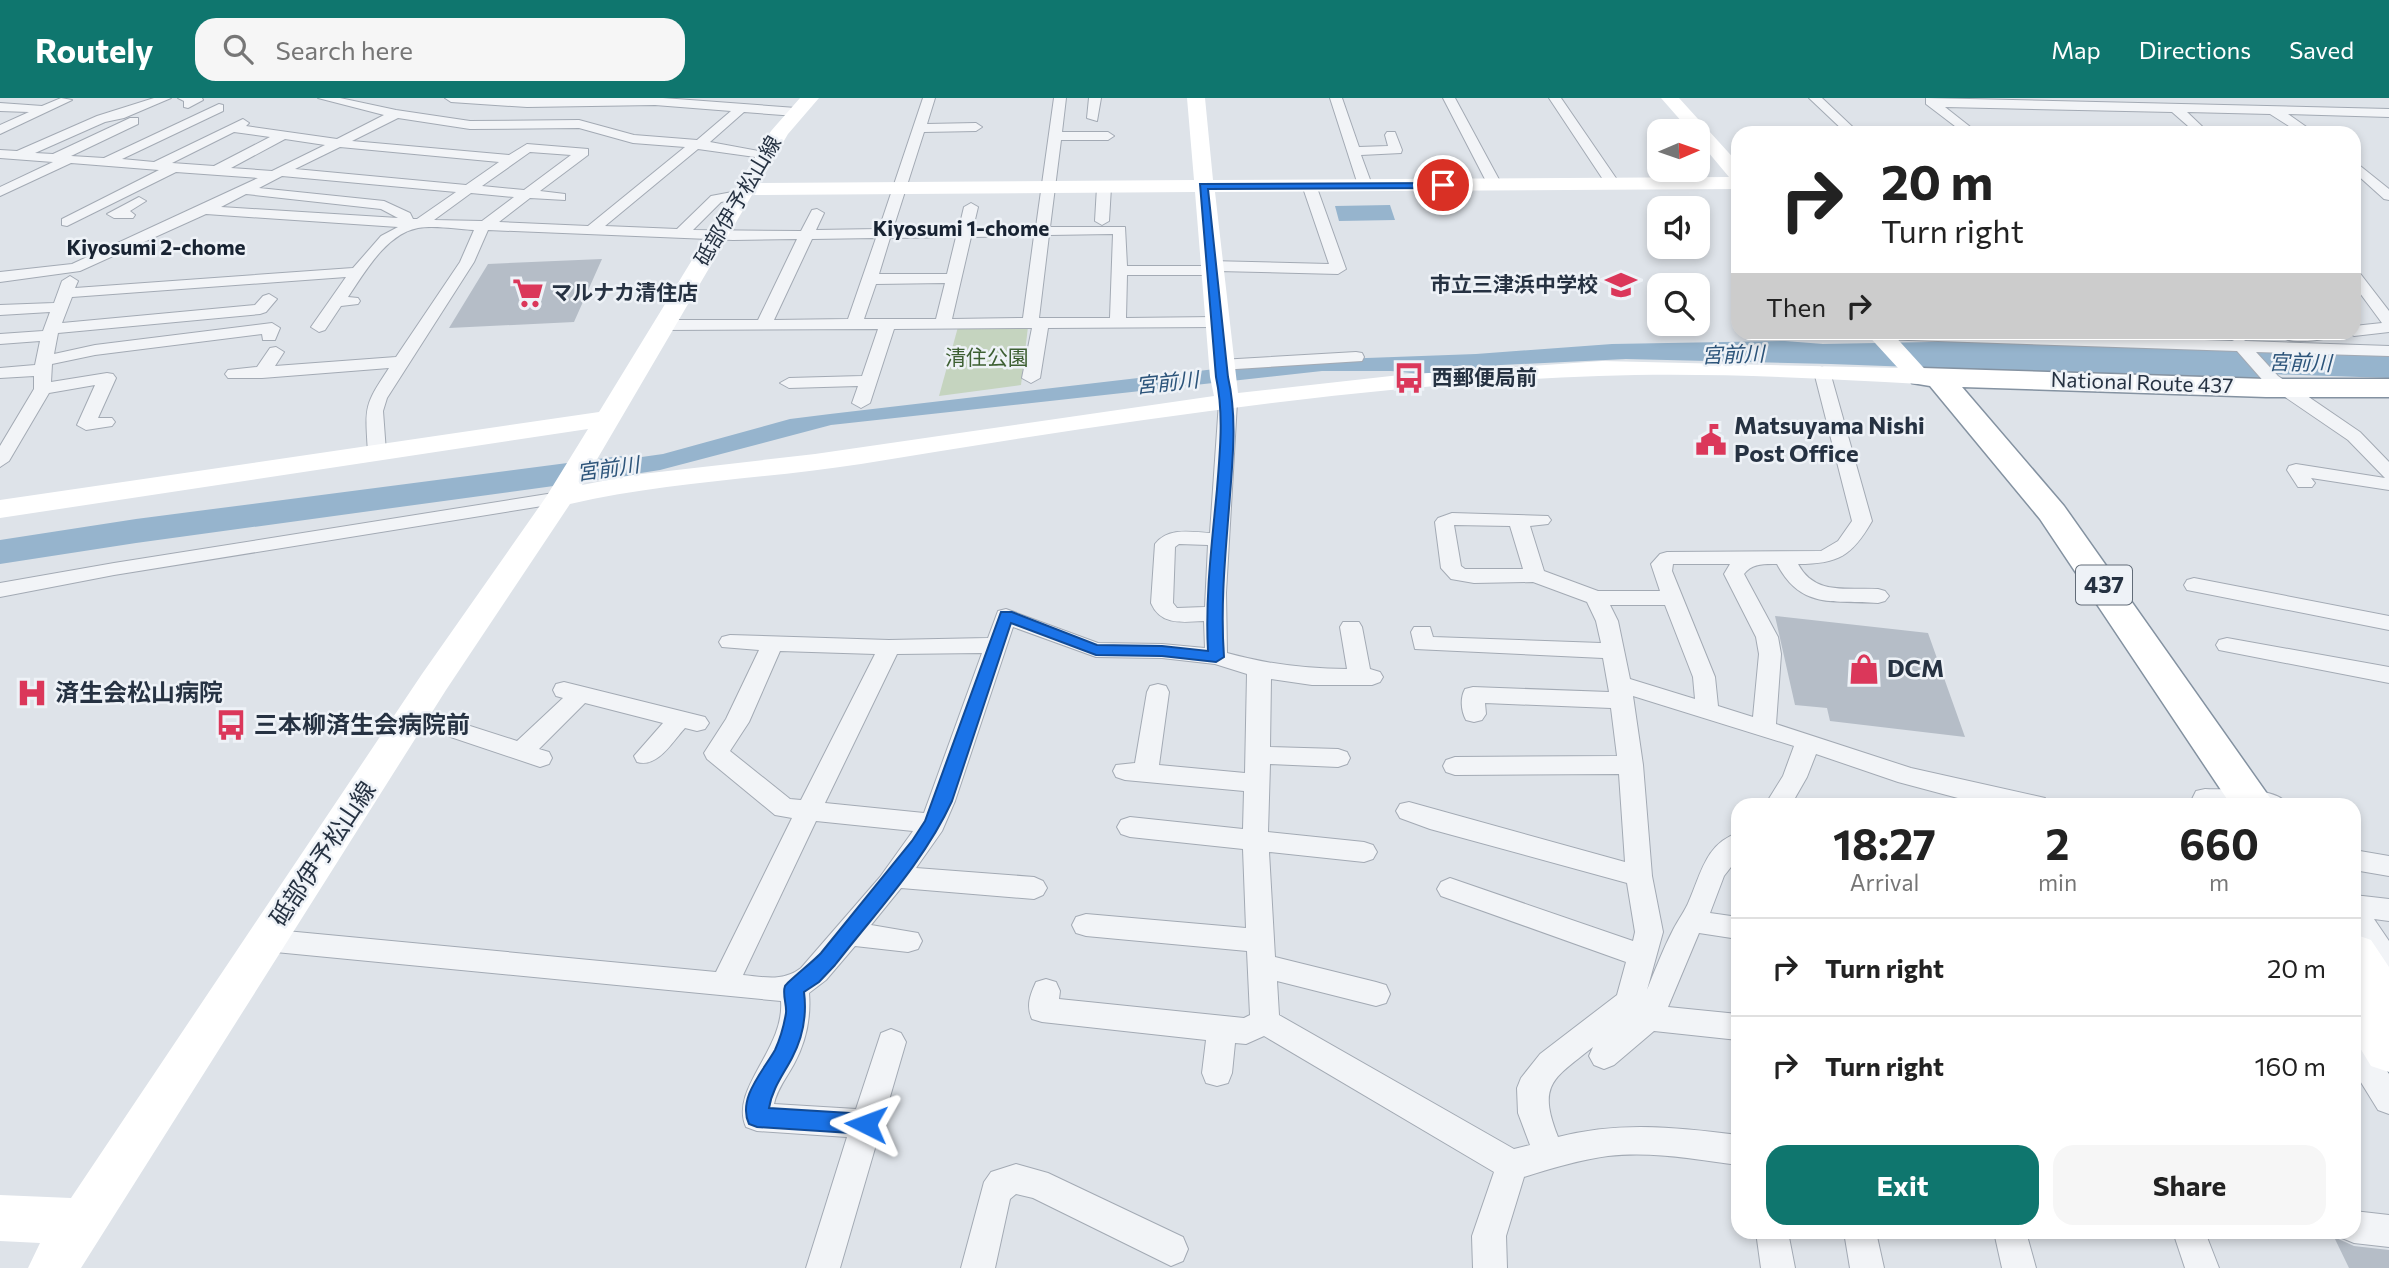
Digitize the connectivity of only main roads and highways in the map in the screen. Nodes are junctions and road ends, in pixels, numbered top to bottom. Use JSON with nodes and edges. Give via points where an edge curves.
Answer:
{"nodes":[{"id":1,"x":2389,"y":388,"type":"edge"},
{"id":2,"x":2236,"y":798,"type":"edge"},
{"id":3,"x":2361,"y":964,"type":"edge"},
{"id":4,"x":2389,"y":1006,"type":"edge"},
{"id":5,"x":2361,"y":1008,"type":"edge"},
{"id":6,"x":2389,"y":1050,"type":"edge"}],
"edges":[{"from":1,"to":2,"type":"highway","name":"National Route 437","number":"437","via":[[1927,375],[2052,513]]},
{"from":3,"to":4,"type":"highway"},
{"from":5,"to":6,"type":"highway"}]}
